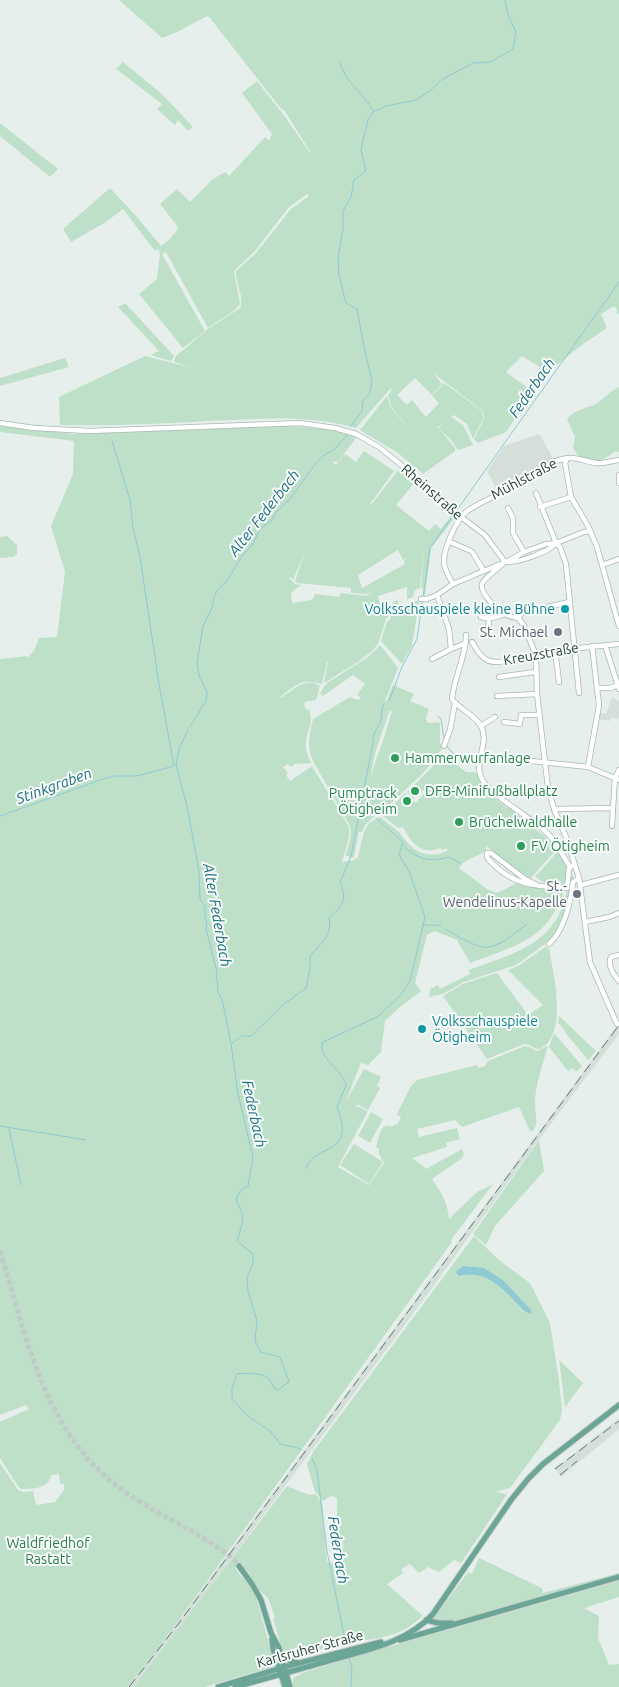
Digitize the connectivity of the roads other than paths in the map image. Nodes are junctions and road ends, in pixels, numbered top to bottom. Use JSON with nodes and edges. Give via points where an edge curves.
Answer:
{"nodes":[{"id":1,"x":0,"y":423,"type":"edge"},
{"id":2,"x":567,"y":458,"type":"junction"},
{"id":3,"x":619,"y":460,"type":"edge"},
{"id":4,"x":619,"y":475,"type":"edge"},
{"id":5,"x":619,"y":483,"type":"edge"},
{"id":6,"x":536,"y":494,"type":"dead end"},
{"id":7,"x":571,"y":497,"type":"junction"},
{"id":8,"x":540,"y":507,"type":"junction"},
{"id":9,"x":508,"y":508,"type":"dead end"},
{"id":10,"x":458,"y":514,"type":"junction"},
{"id":11,"x":589,"y":531,"type":"junction"},
{"id":12,"x":450,"y":542,"type":"junction"},
{"id":13,"x":556,"y":543,"type":"junction"},
{"id":14,"x":524,"y":552,"type":"junction"},
{"id":15,"x":618,"y":559,"type":"edge"},
{"id":16,"x":504,"y":562,"type":"junction"},
{"id":17,"x":602,"y":565,"type":"junction"},
{"id":18,"x":619,"y":567,"type":"edge"},
{"id":19,"x":483,"y":570,"type":"junction"},
{"id":20,"x":452,"y":584,"type":"junction"},
{"id":21,"x":437,"y":596,"type":"junction"},
{"id":22,"x":423,"y":599,"type":"dead end"},
{"id":23,"x":569,"y":602,"type":"junction"},
{"id":24,"x":504,"y":614,"type":"junction"},
{"id":25,"x":481,"y":617,"type":"dead end"},
{"id":26,"x":489,"y":618,"type":"junction"},
{"id":27,"x":518,"y":618,"type":"junction"},
{"id":28,"x":619,"y":626,"type":"edge"},
{"id":29,"x":488,"y":633,"type":"dead end"},
{"id":30,"x":466,"y":635,"type":"dead end"},
{"id":31,"x":472,"y":642,"type":"dead end"},
{"id":32,"x":466,"y":643,"type":"junction"},
{"id":33,"x":619,"y":644,"type":"edge"},
{"id":34,"x":605,"y":645,"type":"junction"},
{"id":35,"x":592,"y":646,"type":"junction"},
{"id":36,"x":574,"y":648,"type":"junction"},
{"id":37,"x":451,"y":649,"type":"junction"},
{"id":38,"x":555,"y":650,"type":"junction"},
{"id":39,"x":536,"y":655,"type":"junction"},
{"id":40,"x":432,"y":659,"type":"dead end"},
{"id":41,"x":535,"y":672,"type":"junction"},
{"id":42,"x":499,"y":677,"type":"dead end"},
{"id":43,"x":559,"y":682,"type":"dead end"},
{"id":44,"x":618,"y":686,"type":"edge"},
{"id":45,"x":597,"y":688,"type":"junction"},
{"id":46,"x":578,"y":693,"type":"dead end"},
{"id":47,"x":537,"y":694,"type":"junction"},
{"id":48,"x":497,"y":696,"type":"dead end"},
{"id":49,"x":455,"y":703,"type":"junction"},
{"id":50,"x":540,"y":715,"type":"junction"},
{"id":51,"x":495,"y":717,"type":"dead end"},
{"id":52,"x":504,"y":722,"type":"dead end"},
{"id":53,"x":481,"y":726,"type":"junction"},
{"id":54,"x":444,"y":746,"type":"dead end"},
{"id":55,"x":494,"y":757,"type":"dead end"},
{"id":56,"x":544,"y":762,"type":"junction"},
{"id":57,"x":588,"y":767,"type":"junction"},
{"id":58,"x":619,"y":770,"type":"edge"},
{"id":59,"x":617,"y":779,"type":"edge"},
{"id":60,"x":613,"y":808,"type":"junction"},
{"id":61,"x":554,"y":809,"type":"junction"},
{"id":62,"x":612,"y":826,"type":"dead end"},
{"id":63,"x":576,"y":865,"type":"junction"},
{"id":64,"x":569,"y":870,"type":"junction"},
{"id":65,"x":577,"y":871,"type":"junction"},
{"id":66,"x":619,"y":875,"type":"edge"},
{"id":67,"x":579,"y":878,"type":"junction"},
{"id":68,"x":581,"y":885,"type":"junction"},
{"id":69,"x":539,"y":886,"type":"junction"},
{"id":70,"x":619,"y":913,"type":"edge"},
{"id":71,"x":584,"y":922,"type":"junction"},
{"id":72,"x":549,"y":944,"type":"dead end"},
{"id":73,"x":619,"y":955,"type":"edge"},
{"id":74,"x":619,"y":981,"type":"edge"},
{"id":75,"x":617,"y":1024,"type":"dead end"},
{"id":76,"x":619,"y":1405,"type":"edge"},
{"id":77,"x":239,"y":1566,"type":"tunnel mouth"},
{"id":78,"x":619,"y":1577,"type":"edge"},
{"id":79,"x":426,"y":1620,"type":"junction"},
{"id":80,"x":462,"y":1622,"type":"junction"},
{"id":81,"x":271,"y":1633,"type":"junction"},
{"id":82,"x":387,"y":1643,"type":"junction"},
{"id":83,"x":281,"y":1655,"type":"junction"},
{"id":84,"x":298,"y":1663,"type":"junction"},
{"id":85,"x":297,"y":1670,"type":"junction"},
{"id":86,"x":282,"y":1671,"type":"junction"},
{"id":87,"x":268,"y":1678,"type":"junction"},
{"id":88,"x":287,"y":1686,"type":"edge"},
{"id":89,"x":218,"y":1687,"type":"edge"},
{"id":90,"x":236,"y":1687,"type":"edge"}],
"edges":[{"from":1,"to":10,"type":"street","name":"Rheinstraße","via":[[89,431],[300,423],[323,425],[368,440]]},
{"from":2,"to":3,"type":"street","name":"Mühlstraße","via":[[583,458],[596,463]]},
{"from":2,"to":7,"type":"street"},
{"from":2,"to":10,"type":"street","name":"Mühlstraße","via":[[540,468]]},
{"from":4,"to":5,"type":"street"},
{"from":6,"to":8,"type":"street"},
{"from":7,"to":8,"type":"street"},
{"from":7,"to":11,"type":"street"},
{"from":8,"to":13,"type":"street"},
{"from":9,"to":14,"type":"street","via":[[513,518],[513,533]]},
{"from":10,"to":12,"type":"street"},
{"from":10,"to":16,"type":"street","name":"Rheinstraße","via":[[485,535]]},
{"from":11,"to":13,"type":"street"},
{"from":11,"to":17,"type":"street"},
{"from":12,"to":19,"type":"street","via":[[472,552]]},
{"from":12,"to":20,"type":"street","via":[[444,560]]},
{"from":13,"to":14,"type":"street"},
{"from":13,"to":16,"type":"street","via":[[537,554]]},
{"from":13,"to":23,"type":"street","via":[[566,564]]},
{"from":14,"to":16,"type":"street"},
{"from":15,"to":17,"type":"street"},
{"from":15,"to":18,"type":"street"},
{"from":16,"to":19,"type":"street"},
{"from":16,"to":24,"type":"street","via":[[482,585],[486,596]]},
{"from":17,"to":28,"type":"street"},
{"from":19,"to":20,"type":"street"},
{"from":20,"to":21,"type":"street"},
{"from":21,"to":22,"type":"street"},
{"from":21,"to":37,"type":"street","via":[[449,629]]},
{"from":23,"to":27,"type":"street","via":[[522,613]]},
{"from":23,"to":36,"type":"street"},
{"from":24,"to":26,"type":"street"},
{"from":24,"to":27,"type":"street"},
{"from":25,"to":26,"type":"street"},
{"from":26,"to":29,"type":"street"},
{"from":27,"to":39,"type":"street"},
{"from":30,"to":32,"type":"street"},
{"from":31,"to":39,"type":"street","name":"Kreuzstraße","via":[[488,661]]},
{"from":32,"to":37,"type":"street"},
{"from":32,"to":49,"type":"street","via":[[454,684],[452,699]]},
{"from":33,"to":34,"type":"street","name":"Kreuzstraße"},
{"from":34,"to":35,"type":"street","name":"Kreuzstraße"},
{"from":34,"to":44,"type":"street"},
{"from":35,"to":36,"type":"street","name":"Kreuzstraße"},
{"from":35,"to":45,"type":"street"},
{"from":36,"to":38,"type":"street","name":"Kreuzstraße"},
{"from":36,"to":46,"type":"street"},
{"from":37,"to":40,"type":"street"},
{"from":38,"to":39,"type":"street","name":"Kreuzstraße"},
{"from":38,"to":43,"type":"street"},
{"from":39,"to":41,"type":"street"},
{"from":41,"to":42,"type":"street"},
{"from":41,"to":47,"type":"street"},
{"from":44,"to":45,"type":"street"},
{"from":45,"to":57,"type":"street","via":[[598,712]]},
{"from":47,"to":48,"type":"street"},
{"from":47,"to":50,"type":"street"},
{"from":49,"to":53,"type":"street"},
{"from":49,"to":54,"type":"street"},
{"from":50,"to":52,"type":"street","via":[[522,715],[520,724]]},
{"from":50,"to":56,"type":"street"},
{"from":51,"to":53,"type":"street"},
{"from":53,"to":64,"type":"street","via":[[484,738],[480,776],[548,833]]},
{"from":55,"to":56,"type":"street"},
{"from":56,"to":57,"type":"street"},
{"from":56,"to":61,"type":"street"},
{"from":57,"to":59,"type":"street"},
{"from":58,"to":59,"type":"street"},
{"from":59,"to":60,"type":"street"},
{"from":60,"to":61,"type":"street"},
{"from":60,"to":62,"type":"street"},
{"from":61,"to":63,"type":"street"},
{"from":63,"to":64,"type":"street"},
{"from":63,"to":65,"type":"street"},
{"from":64,"to":65,"type":"street"},
{"from":64,"to":69,"type":"street","via":[[567,888]]},
{"from":65,"to":67,"type":"street"},
{"from":66,"to":68,"type":"street"},
{"from":67,"to":68,"type":"street"},
{"from":67,"to":72,"type":"street","via":[[573,882],[567,911]]},
{"from":68,"to":71,"type":"street"},
{"from":69,"to":69,"type":"street","via":[[491,853],[487,853],[489,861],[512,878]]},
{"from":70,"to":71,"type":"street"},
{"from":71,"to":75,"type":"street","via":[[590,962]]},
{"from":73,"to":74,"type":"street","via":[[609,960]]},
{"from":76,"to":79,"type":"main road","via":[[528,1479]]},
{"from":77,"to":81,"type":"main road","via":[[257,1592]]},
{"from":78,"to":80,"type":"main road"},
{"from":79,"to":80,"type":"main road","via":[[441,1624]]},
{"from":79,"to":82,"type":"main road","via":[[415,1630]]},
{"from":79,"to":84,"type":"main road","name":"Karlsruher Straße","via":[[387,1640]]},
{"from":80,"to":82,"type":"main road"},
{"from":81,"to":83,"type":"main road"},
{"from":81,"to":86,"type":"main road","via":[[273,1649]]},
{"from":82,"to":85,"type":"main road"},
{"from":83,"to":84,"type":"main road"},
{"from":83,"to":86,"type":"main road"},
{"from":84,"to":86,"type":"main road","name":"Karlsruher Straße"},
{"from":85,"to":86,"type":"main road"},
{"from":85,"to":88,"type":"main road"},
{"from":86,"to":87,"type":"main road","name":"Karlsruher Straße"},
{"from":86,"to":88,"type":"main road"},
{"from":86,"to":89,"type":"main road","name":"Karlsruher Straße"},
{"from":87,"to":88,"type":"main road"},
{"from":87,"to":90,"type":"main road","name":"Karlsruher Straße"}]}
